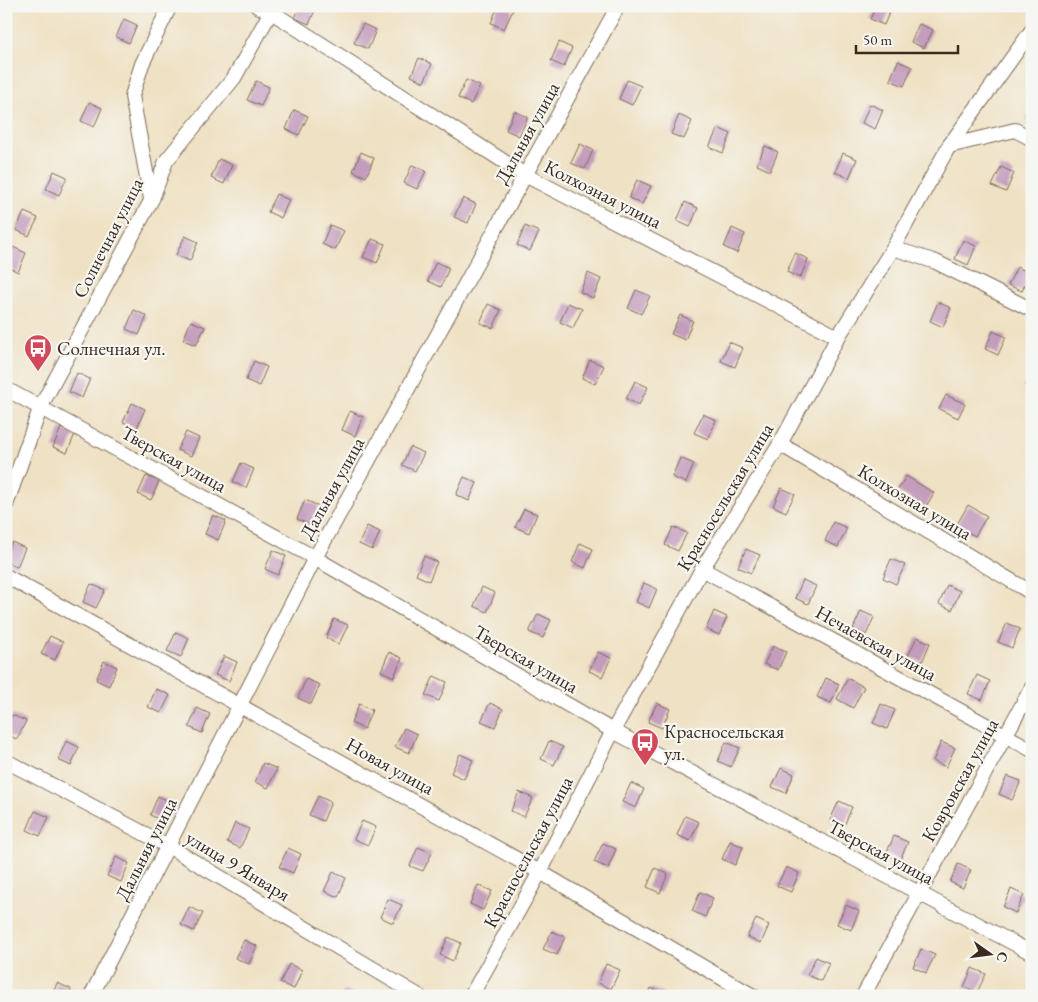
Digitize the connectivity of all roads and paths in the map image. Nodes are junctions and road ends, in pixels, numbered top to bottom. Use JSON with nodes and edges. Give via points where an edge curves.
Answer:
{"nodes":[{"id":1,"x":170,"y":6,"type":"edge"},
{"id":2,"x":618,"y":6,"type":"edge"},
{"id":3,"x":267,"y":8,"type":"edge"},
{"id":4,"x":1032,"y":30,"type":"edge"},
{"id":5,"x":1032,"y":139,"type":"edge"},
{"id":6,"x":949,"y":146,"type":"junction"},
{"id":7,"x":525,"y":175,"type":"junction"},
{"id":8,"x":152,"y":199,"type":"junction"},
{"id":9,"x":893,"y":248,"type":"junction"},
{"id":10,"x":1032,"y":310,"type":"edge"},
{"id":11,"x":838,"y":337,"type":"junction"},
{"id":12,"x":6,"y":389,"type":"edge"},
{"id":13,"x":40,"y":406,"type":"junction"},
{"id":14,"x":780,"y":444,"type":"junction"},
{"id":15,"x":6,"y":505,"type":"edge"},
{"id":16,"x":314,"y":558,"type":"junction"},
{"id":17,"x":702,"y":569,"type":"junction"},
{"id":18,"x":6,"y":576,"type":"edge"},
{"id":19,"x":1032,"y":593,"type":"edge"},
{"id":20,"x":1032,"y":686,"type":"edge"},
{"id":21,"x":241,"y":704,"type":"junction"},
{"id":22,"x":613,"y":731,"type":"junction"},
{"id":23,"x":1006,"y":735,"type":"junction"},
{"id":24,"x":1032,"y":750,"type":"edge"},
{"id":25,"x":6,"y":761,"type":"edge"},
{"id":26,"x":168,"y":846,"type":"junction"},
{"id":27,"x":540,"y":872,"type":"junction"},
{"id":28,"x":919,"y":893,"type":"junction"},
{"id":29,"x":1032,"y":953,"type":"edge"},
{"id":30,"x":91,"y":996,"type":"edge"},
{"id":31,"x":419,"y":996,"type":"edge"},
{"id":32,"x":471,"y":996,"type":"edge"},
{"id":33,"x":753,"y":996,"type":"edge"},
{"id":34,"x":863,"y":996,"type":"edge"}],
"edges":[{"from":1,"to":8,"type":"street","via":[[142,64],[132,96]]},
{"from":2,"to":7,"type":"street","name":"Дальняя улица"},
{"from":3,"to":7,"type":"street","name":"Колхозная улица"},
{"from":3,"to":8,"type":"street","name":"Солнечная улица","via":[[234,78],[166,161]]},
{"from":4,"to":6,"type":"street","name":"Красносельская улица"},
{"from":5,"to":6,"type":"street","via":[[1015,130]]},
{"from":6,"to":9,"type":"street","name":"Красносельская улица"},
{"from":7,"to":11,"type":"street","name":"Колхозная улица"},
{"from":7,"to":16,"type":"street","name":"Дальняя улица"},
{"from":8,"to":13,"type":"street","name":"Солнечная улица"},
{"from":9,"to":10,"type":"street","via":[[936,262]]},
{"from":9,"to":11,"type":"street","name":"Красносельская улица"},
{"from":11,"to":14,"type":"street","name":"Красносельская улица"},
{"from":12,"to":13,"type":"street","name":"Тверская улица"},
{"from":13,"to":15,"type":"street","name":"Солнечная улица"},
{"from":13,"to":16,"type":"street","name":"Тверская улица"},
{"from":14,"to":17,"type":"street","name":"Красносельская улица"},
{"from":14,"to":19,"type":"street","name":"Колхозная улица"},
{"from":16,"to":21,"type":"street","name":"Дальняя улица"},
{"from":16,"to":22,"type":"street","name":"Тверская улица"},
{"from":17,"to":22,"type":"street","name":"Красносельская улица"},
{"from":17,"to":23,"type":"street","name":"Нечаевская улица"},
{"from":18,"to":21,"type":"street","name":"Новая улица"},
{"from":20,"to":23,"type":"street","name":"Ковровская улица"},
{"from":21,"to":26,"type":"street","name":"Дальняя улица"},
{"from":21,"to":27,"type":"street","name":"Новая улица"},
{"from":22,"to":27,"type":"street","name":"Красносельская улица"},
{"from":22,"to":28,"type":"street","name":"Тверская улица"},
{"from":23,"to":24,"type":"street","name":"Нечаевская улица"},
{"from":23,"to":28,"type":"street","name":"Ковровская улица"},
{"from":25,"to":26,"type":"street","name":"улица 9 Января"},
{"from":26,"to":30,"type":"street","name":"Дальняя улица"},
{"from":26,"to":31,"type":"street","name":"улица 9 Января"},
{"from":27,"to":32,"type":"street","name":"Красносельская улица"},
{"from":27,"to":33,"type":"street","name":"Новая улица"},
{"from":28,"to":29,"type":"street","name":"Тверская улица"},
{"from":28,"to":34,"type":"street","name":"Ковровская улица"}]}
